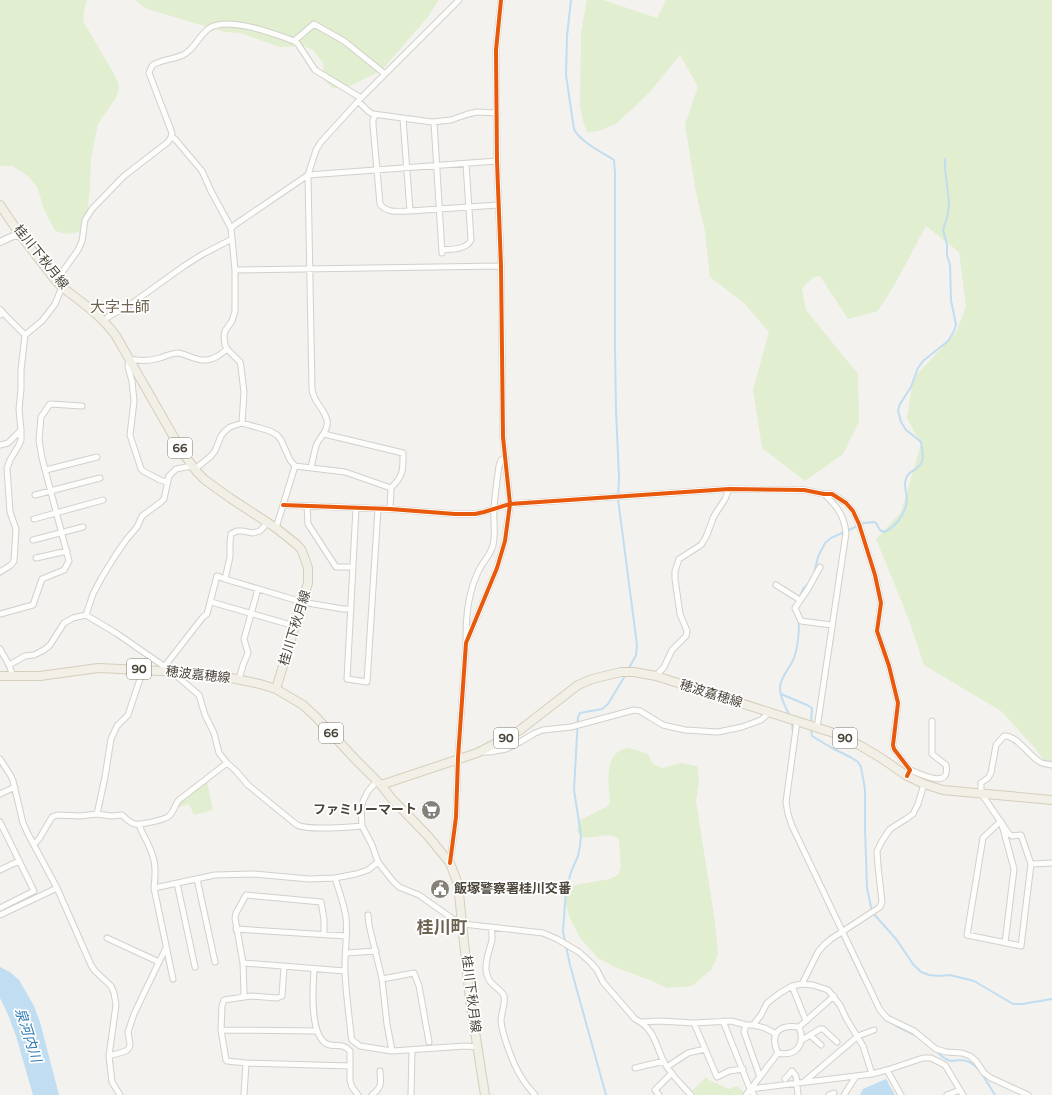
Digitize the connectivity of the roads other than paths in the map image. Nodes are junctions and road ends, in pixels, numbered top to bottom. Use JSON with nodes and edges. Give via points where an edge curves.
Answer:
{"nodes":[{"id":1,"x":458,"y":0,"type":"edge"},
{"id":2,"x":501,"y":0,"type":"edge"},
{"id":3,"x":294,"y":41,"type":"junction"},
{"id":4,"x":384,"y":74,"type":"junction"},
{"id":5,"x":360,"y":99,"type":"junction"},
{"id":6,"x":497,"y":113,"type":"junction"},
{"id":7,"x":375,"y":115,"type":"junction"},
{"id":8,"x":403,"y":119,"type":"junction"},
{"id":9,"x":434,"y":122,"type":"junction"},
{"id":10,"x":171,"y":137,"type":"junction"},
{"id":11,"x":497,"y":161,"type":"junction"},
{"id":12,"x":466,"y":164,"type":"junction"},
{"id":13,"x":436,"y":166,"type":"junction"},
{"id":14,"x":406,"y":168,"type":"junction"},
{"id":15,"x":378,"y":170,"type":"junction"},
{"id":16,"x":308,"y":175,"type":"junction"},
{"id":17,"x":0,"y":205,"type":"edge"},
{"id":18,"x":498,"y":205,"type":"junction"},
{"id":19,"x":469,"y":207,"type":"junction"},
{"id":20,"x":439,"y":209,"type":"junction"},
{"id":21,"x":410,"y":211,"type":"junction"},
{"id":22,"x":231,"y":228,"type":"junction"},
{"id":23,"x":21,"y":236,"type":"junction"},
{"id":24,"x":232,"y":239,"type":"junction"},
{"id":25,"x":0,"y":242,"type":"edge"},
{"id":26,"x":501,"y":266,"type":"junction"},
{"id":27,"x":310,"y":269,"type":"junction"},
{"id":28,"x":234,"y":270,"type":"junction"},
{"id":29,"x":59,"y":284,"type":"junction"},
{"id":30,"x":1,"y":312,"type":"edge"},
{"id":31,"x":104,"y":321,"type":"junction"},
{"id":32,"x":25,"y":336,"type":"junction"},
{"id":33,"x":228,"y":349,"type":"junction"},
{"id":34,"x":129,"y":359,"type":"junction"},
{"id":35,"x":82,"y":406,"type":"dead end"},
{"id":36,"x":242,"y":423,"type":"junction"},
{"id":37,"x":21,"y":430,"type":"junction"},
{"id":38,"x":324,"y":434,"type":"junction"},
{"id":39,"x":0,"y":445,"type":"edge"},
{"id":40,"x":97,"y":456,"type":"dead end"},
{"id":41,"x":506,"y":459,"type":"junction"},
{"id":42,"x":295,"y":466,"type":"junction"},
{"id":43,"x":311,"y":467,"type":"junction"},
{"id":44,"x":193,"y":468,"type":"junction"},
{"id":45,"x":46,"y":470,"type":"junction"},
{"id":46,"x":100,"y":478,"type":"dead end"},
{"id":47,"x":167,"y":482,"type":"junction"},
{"id":48,"x":391,"y":488,"type":"junction"},
{"id":49,"x":729,"y":489,"type":"junction"},
{"id":50,"x":51,"y":491,"type":"junction"},
{"id":51,"x":824,"y":494,"type":"junction"},
{"id":52,"x":35,"y":495,"type":"dead end"},
{"id":53,"x":103,"y":500,"type":"dead end"},
{"id":54,"x":510,"y":504,"type":"junction"},
{"id":55,"x":283,"y":505,"type":"junction"},
{"id":56,"x":307,"y":506,"type":"junction"},
{"id":57,"x":356,"y":508,"type":"junction"},
{"id":58,"x":378,"y":509,"type":"junction"},
{"id":59,"x":390,"y":509,"type":"junction"},
{"id":60,"x":494,"y":509,"type":"junction"},
{"id":61,"x":57,"y":512,"type":"junction"},
{"id":62,"x":34,"y":519,"type":"dead end"},
{"id":63,"x":267,"y":523,"type":"junction"},
{"id":64,"x":83,"y":527,"type":"dead end"},
{"id":65,"x":276,"y":528,"type":"junction"},
{"id":66,"x":62,"y":532,"type":"junction"},
{"id":67,"x":32,"y":540,"type":"dead end"},
{"id":68,"x":67,"y":551,"type":"junction"},
{"id":69,"x":36,"y":558,"type":"dead end"},
{"id":70,"x":820,"y":567,"type":"dead end"},
{"id":71,"x":353,"y":568,"type":"junction"},
{"id":72,"x":0,"y":570,"type":"edge"},
{"id":73,"x":225,"y":579,"type":"junction"},
{"id":74,"x":776,"y":585,"type":"dead end"},
{"id":75,"x":258,"y":589,"type":"junction"},
{"id":76,"x":800,"y":600,"type":"junction"},
{"id":77,"x":211,"y":602,"type":"junction"},
{"id":78,"x":302,"y":602,"type":"junction"},
{"id":79,"x":351,"y":609,"type":"junction"},
{"id":80,"x":0,"y":614,"type":"edge"},
{"id":81,"x":251,"y":614,"type":"junction"},
{"id":82,"x":86,"y":615,"type":"junction"},
{"id":83,"x":832,"y":625,"type":"junction"},
{"id":84,"x":295,"y":626,"type":"junction"},
{"id":85,"x":466,"y":644,"type":"junction"},
{"id":86,"x":0,"y":649,"type":"edge"},
{"id":87,"x":9,"y":665,"type":"junction"},
{"id":88,"x":168,"y":669,"type":"junction"},
{"id":89,"x":143,"y":670,"type":"junction"},
{"id":90,"x":0,"y":676,"type":"edge"},
{"id":91,"x":13,"y":676,"type":"junction"},
{"id":92,"x":656,"y":676,"type":"junction"},
{"id":93,"x":239,"y":679,"type":"junction"},
{"id":94,"x":276,"y":689,"type":"junction"},
{"id":95,"x":770,"y":712,"type":"junction"},
{"id":96,"x":797,"y":721,"type":"junction"},
{"id":97,"x":932,"y":721,"type":"dead end"},
{"id":98,"x":818,"y":728,"type":"junction"},
{"id":99,"x":477,"y":753,"type":"junction"},
{"id":100,"x":458,"y":758,"type":"junction"},
{"id":101,"x":0,"y":759,"type":"edge"},
{"id":102,"x":227,"y":763,"type":"junction"},
{"id":103,"x":1052,"y":765,"type":"edge"},
{"id":104,"x":908,"y":773,"type":"junction"},
{"id":105,"x":379,"y":783,"type":"junction"},
{"id":106,"x":924,"y":784,"type":"junction"},
{"id":107,"x":15,"y":787,"type":"junction"},
{"id":108,"x":981,"y":793,"type":"junction"},
{"id":109,"x":0,"y":794,"type":"edge"},
{"id":110,"x":1052,"y":800,"type":"edge"},
{"id":111,"x":97,"y":814,"type":"junction"},
{"id":112,"x":1001,"y":821,"type":"junction"},
{"id":113,"x":0,"y":822,"type":"edge"},
{"id":114,"x":139,"y":824,"type":"junction"},
{"id":115,"x":362,"y":826,"type":"junction"},
{"id":116,"x":2,"y":831,"type":"edge"},
{"id":117,"x":34,"y":844,"type":"junction"},
{"id":118,"x":19,"y":861,"type":"junction"},
{"id":119,"x":378,"y":862,"type":"junction"},
{"id":120,"x":450,"y":863,"type":"junction"},
{"id":121,"x":1052,"y":863,"type":"edge"},
{"id":122,"x":1031,"y":864,"type":"junction"},
{"id":123,"x":0,"y":870,"type":"edge"},
{"id":124,"x":335,"y":878,"type":"junction"},
{"id":125,"x":197,"y":879,"type":"junction"},
{"id":126,"x":177,"y":883,"type":"junction"},
{"id":127,"x":58,"y":888,"type":"junction"},
{"id":128,"x":154,"y":888,"type":"junction"},
{"id":129,"x":0,"y":908,"type":"edge"},
{"id":130,"x":0,"y":915,"type":"edge"},
{"id":131,"x":368,"y":915,"type":"dead end"},
{"id":132,"x":463,"y":924,"type":"junction"},
{"id":133,"x":491,"y":927,"type":"junction"},
{"id":134,"x":236,"y":928,"type":"junction"},
{"id":135,"x":842,"y":932,"type":"junction"},
{"id":136,"x":324,"y":934,"type":"junction"},
{"id":137,"x":346,"y":936,"type":"junction"},
{"id":138,"x":107,"y":938,"type":"dead end"},
{"id":139,"x":1005,"y":943,"type":"junction"},
{"id":140,"x":166,"y":948,"type":"junction"},
{"id":141,"x":376,"y":951,"type":"junction"},
{"id":142,"x":346,"y":953,"type":"junction"},
{"id":143,"x":159,"y":962,"type":"junction"},
{"id":144,"x":215,"y":962,"type":"dead end"},
{"id":145,"x":243,"y":963,"type":"junction"},
{"id":146,"x":195,"y":967,"type":"dead end"},
{"id":147,"x":284,"y":967,"type":"junction"},
{"id":148,"x":314,"y":969,"type":"junction"},
{"id":149,"x":345,"y":971,"type":"junction"},
{"id":150,"x":382,"y":978,"type":"junction"},
{"id":151,"x":173,"y":979,"type":"dead end"},
{"id":152,"x":802,"y":984,"type":"junction"},
{"id":153,"x":792,"y":986,"type":"junction"},
{"id":154,"x":834,"y":996,"type":"junction"},
{"id":155,"x":243,"y":997,"type":"junction"},
{"id":156,"x":723,"y":1021,"type":"junction"},
{"id":157,"x":806,"y":1021,"type":"junction"},
{"id":158,"x":642,"y":1022,"type":"junction"},
{"id":159,"x":694,"y":1023,"type":"junction"},
{"id":160,"x":746,"y":1025,"type":"junction"},
{"id":161,"x":753,"y":1025,"type":"junction"},
{"id":162,"x":799,"y":1027,"type":"junction"},
{"id":163,"x":221,"y":1030,"type":"junction"},
{"id":164,"x":874,"y":1030,"type":"dead end"},
{"id":165,"x":317,"y":1031,"type":"junction"},
{"id":166,"x":776,"y":1034,"type":"junction"},
{"id":167,"x":810,"y":1035,"type":"junction"},
{"id":168,"x":858,"y":1036,"type":"junction"},
{"id":169,"x":802,"y":1040,"type":"junction"},
{"id":170,"x":429,"y":1042,"type":"dead end"},
{"id":171,"x":837,"y":1042,"type":"dead end"},
{"id":172,"x":821,"y":1045,"type":"dead end"},
{"id":173,"x":478,"y":1046,"type":"junction"},
{"id":174,"x":705,"y":1049,"type":"junction"},
{"id":175,"x":412,"y":1050,"type":"junction"},
{"id":176,"x":392,"y":1051,"type":"junction"},
{"id":177,"x":778,"y":1053,"type":"junction"},
{"id":178,"x":109,"y":1056,"type":"junction"},
{"id":179,"x":664,"y":1062,"type":"junction"},
{"id":180,"x":246,"y":1063,"type":"junction"},
{"id":181,"x":350,"y":1066,"type":"junction"},
{"id":182,"x":667,"y":1067,"type":"junction"},
{"id":183,"x":634,"y":1068,"type":"dead end"},
{"id":184,"x":743,"y":1069,"type":"junction"},
{"id":185,"x":887,"y":1070,"type":"junction"},
{"id":186,"x":380,"y":1071,"type":"dead end"},
{"id":187,"x":672,"y":1073,"type":"junction"},
{"id":188,"x":872,"y":1074,"type":"junction"},
{"id":189,"x":856,"y":1076,"type":"junction"},
{"id":190,"x":760,"y":1077,"type":"junction"},
{"id":191,"x":785,"y":1079,"type":"dead end"},
{"id":192,"x":804,"y":1082,"type":"junction"},
{"id":193,"x":797,"y":1083,"type":"junction"},
{"id":194,"x":750,"y":1089,"type":"junction"},
{"id":195,"x":962,"y":1093,"type":"edge"},
{"id":196,"x":120,"y":1095,"type":"edge"},
{"id":197,"x":244,"y":1095,"type":"edge"},
{"id":198,"x":358,"y":1095,"type":"edge"},
{"id":199,"x":372,"y":1095,"type":"edge"},
{"id":200,"x":411,"y":1095,"type":"edge"},
{"id":201,"x":485,"y":1095,"type":"edge"},
{"id":202,"x":535,"y":1095,"type":"edge"},
{"id":203,"x":659,"y":1095,"type":"edge"},
{"id":204,"x":691,"y":1095,"type":"edge"},
{"id":205,"x":746,"y":1095,"type":"edge"},
{"id":206,"x":754,"y":1095,"type":"edge"},
{"id":207,"x":798,"y":1095,"type":"edge"},
{"id":208,"x":844,"y":1095,"type":"edge"},
{"id":209,"x":901,"y":1095,"type":"edge"},
{"id":210,"x":947,"y":1095,"type":"edge"},
{"id":211,"x":1028,"y":1095,"type":"edge"}],
"edges":[{"from":1,"to":4,"type":"street"},
{"from":2,"to":6,"type":"street","via":[[496,50]]},
{"from":3,"to":4,"type":"street","via":[[314,24],[344,41]]},
{"from":3,"to":5,"type":"street","via":[[315,70]]},
{"from":3,"to":10,"type":"street","via":[[250,26],[212,26],[188,52],[152,65],[149,73],[172,132]]},
{"from":4,"to":5,"type":"street"},
{"from":5,"to":7,"type":"street"},
{"from":5,"to":16,"type":"street","via":[[321,142]]},
{"from":6,"to":9,"type":"street","via":[[477,112]]},
{"from":6,"to":11,"type":"street"},
{"from":7,"to":8,"type":"street"},
{"from":7,"to":15,"type":"street","via":[[373,125]]},
{"from":8,"to":9,"type":"street"},
{"from":8,"to":14,"type":"street"},
{"from":9,"to":13,"type":"street"},
{"from":10,"to":22,"type":"street","via":[[202,172]]},
{"from":10,"to":29,"type":"street","via":[[124,176],[92,209],[85,220],[78,250]]},
{"from":11,"to":12,"type":"street"},
{"from":11,"to":18,"type":"street"},
{"from":12,"to":13,"type":"street"},
{"from":12,"to":19,"type":"street"},
{"from":13,"to":14,"type":"street"},
{"from":13,"to":20,"type":"street"},
{"from":14,"to":15,"type":"street"},
{"from":14,"to":21,"type":"street"},
{"from":15,"to":16,"type":"street"},
{"from":15,"to":21,"type":"street","via":[[382,207],[395,212]]},
{"from":16,"to":22,"type":"street"},
{"from":16,"to":27,"type":"street"},
{"from":17,"to":23,"type":"main road","name":"桂川下秋月線","number":"66"},
{"from":18,"to":19,"type":"street"},
{"from":18,"to":26,"type":"street"},
{"from":19,"to":20,"type":"street"},
{"from":19,"to":20,"type":"street","via":[[470,243],[464,247],[442,251]]},
{"from":20,"to":21,"type":"street"},
{"from":22,"to":24,"type":"street"},
{"from":23,"to":25,"type":"street","via":[[13,236]]},
{"from":23,"to":29,"type":"main road","name":"桂川下秋月線","number":"66"},
{"from":24,"to":28,"type":"street"},
{"from":24,"to":31,"type":"street","via":[[203,254]]},
{"from":26,"to":27,"type":"street"},
{"from":26,"to":41,"type":"street","via":[[503,437]]},
{"from":27,"to":28,"type":"street"},
{"from":27,"to":38,"type":"street","via":[[312,389],[314,399],[327,420]]},
{"from":28,"to":33,"type":"street","via":[[235,311],[224,336]]},
{"from":29,"to":31,"type":"main road","name":"桂川下秋月線","number":"66"},
{"from":29,"to":32,"type":"street","via":[[55,304],[42,321]]},
{"from":30,"to":32,"type":"street"},
{"from":31,"to":34,"type":"main road","name":"桂川下秋月線","number":"66"},
{"from":32,"to":37,"type":"street","via":[[19,409]]},
{"from":33,"to":34,"type":"street","via":[[216,358],[206,360],[180,353],[149,360]]},
{"from":33,"to":36,"type":"street","via":[[242,367]]},
{"from":34,"to":44,"type":"main road","name":"桂川下秋月線","number":"66"},
{"from":34,"to":47,"type":"street","via":[[134,401],[130,435],[141,469]]},
{"from":35,"to":45,"type":"street","via":[[50,404],[40,417],[39,440]]},
{"from":36,"to":42,"type":"street","via":[[277,435]]},
{"from":36,"to":44,"type":"street","via":[[225,430],[211,456]]},
{"from":37,"to":39,"type":"street","via":[[8,443]]},
{"from":37,"to":72,"type":"street","via":[[21,440],[7,468],[10,512],[16,529],[14,561]]},
{"from":38,"to":43,"type":"street","via":[[317,444]]},
{"from":38,"to":48,"type":"street","via":[[403,453],[403,472]]},
{"from":40,"to":45,"type":"street"},
{"from":41,"to":54,"type":"street"},
{"from":41,"to":60,"type":"street","via":[[501,460],[499,466]]},
{"from":42,"to":43,"type":"street"},
{"from":42,"to":55,"type":"street"},
{"from":43,"to":48,"type":"street","via":[[345,472]]},
{"from":44,"to":47,"type":"street","via":[[176,469]]},
{"from":44,"to":63,"type":"main road","name":"桂川下秋月線","number":"66","via":[[205,480]]},
{"from":45,"to":50,"type":"street"},
{"from":46,"to":50,"type":"street"},
{"from":47,"to":82,"type":"street","via":[[164,499],[142,516],[137,527],[115,556],[96,588]]},
{"from":48,"to":59,"type":"street"},
{"from":49,"to":51,"type":"street","via":[[806,490]]},
{"from":49,"to":54,"type":"street"},
{"from":49,"to":92,"type":"street","via":[[701,545],[679,559],[675,579],[680,614],[687,631],[686,636],[672,650],[664,668]]},
{"from":50,"to":52,"type":"street"},
{"from":50,"to":61,"type":"street"},
{"from":51,"to":83,"type":"street","via":[[840,513],[846,534]]},
{"from":51,"to":104,"type":"street","via":[[832,494],[846,503],[854,511],[862,531],[881,603],[877,631],[898,703],[893,745]]},
{"from":53,"to":61,"type":"street"},
{"from":54,"to":60,"type":"street"},
{"from":54,"to":85,"type":"street","via":[[505,541],[497,568]]},
{"from":55,"to":56,"type":"street"},
{"from":55,"to":65,"type":"street"},
{"from":56,"to":57,"type":"street"},
{"from":56,"to":71,"type":"street","via":[[308,524],[336,566]]},
{"from":57,"to":58,"type":"street"},
{"from":57,"to":71,"type":"street"},
{"from":58,"to":59,"type":"street"},
{"from":58,"to":79,"type":"street","via":[[368,682],[347,679]]},
{"from":59,"to":60,"type":"street","via":[[475,514]]},
{"from":60,"to":85,"type":"street","via":[[493,543],[490,555],[474,581],[466,623]]},
{"from":61,"to":62,"type":"street"},
{"from":61,"to":66,"type":"street"},
{"from":63,"to":65,"type":"main road","name":"桂川下秋月線","number":"66"},
{"from":63,"to":73,"type":"street","via":[[260,531],[237,531],[231,534],[230,557]]},
{"from":64,"to":66,"type":"street"},
{"from":65,"to":78,"type":"main road","name":"桂川下秋月線","number":"66","via":[[296,544],[305,559],[308,583]]},
{"from":66,"to":67,"type":"street"},
{"from":66,"to":68,"type":"street"},
{"from":68,"to":69,"type":"street"},
{"from":68,"to":80,"type":"street","via":[[69,561],[64,570],[42,579],[33,605]]},
{"from":70,"to":76,"type":"street"},
{"from":71,"to":79,"type":"street"},
{"from":73,"to":75,"type":"street"},
{"from":73,"to":77,"type":"street","via":[[217,576]]},
{"from":74,"to":76,"type":"street"},
{"from":75,"to":78,"type":"street"},
{"from":75,"to":81,"type":"street"},
{"from":76,"to":83,"type":"street","via":[[795,608],[801,621]]},
{"from":77,"to":81,"type":"street"},
{"from":77,"to":88,"type":"street","via":[[207,614]]},
{"from":78,"to":79,"type":"street"},
{"from":78,"to":84,"type":"main road","name":"桂川下秋月線","number":"66"},
{"from":81,"to":84,"type":"street"},
{"from":81,"to":93,"type":"street","via":[[244,640],[248,653]]},
{"from":82,"to":87,"type":"street","via":[[64,623],[44,650]]},
{"from":82,"to":88,"type":"street"},
{"from":83,"to":98,"type":"street"},
{"from":84,"to":94,"type":"main road","name":"桂川下秋月線","number":"66"},
{"from":85,"to":100,"type":"street"},
{"from":86,"to":87,"type":"street"},
{"from":87,"to":91,"type":"street"},
{"from":88,"to":89,"type":"main road","name":"穂波嘉穂線","number":"90"},
{"from":88,"to":93,"type":"main road","name":"穂波嘉穂線","number":"90"},
{"from":88,"to":102,"type":"street","via":[[199,695],[219,753]]},
{"from":89,"to":91,"type":"main road","name":"穂波嘉穂線","number":"90","via":[[98,668],[40,676]]},
{"from":89,"to":111,"type":"street","via":[[128,715],[117,726],[111,739]]},
{"from":90,"to":91,"type":"main road","name":"穂波嘉穂線","number":"90"},
{"from":92,"to":95,"type":"main road","name":"穂波嘉穂線","number":"90"},
{"from":92,"to":99,"type":"main road","name":"穂波嘉穂線","number":"90","via":[[621,672],[578,685],[520,730]]},
{"from":93,"to":94,"type":"main road","name":"穂波嘉穂線","number":"90"},
{"from":94,"to":105,"type":"main road","name":"桂川下秋月線","number":"66","via":[[303,705]]},
{"from":95,"to":96,"type":"main road","name":"穂波嘉穂線","number":"90"},
{"from":95,"to":99,"type":"street","via":[[761,720],[718,732],[685,730],[663,725],[634,710],[571,727],[543,730],[506,749]]},
{"from":96,"to":98,"type":"main road","name":"穂波嘉穂線","number":"90"},
{"from":96,"to":135,"type":"street","via":[[786,802],[788,814]]},
{"from":97,"to":104,"type":"street","via":[[932,754],[946,765],[947,770],[941,779],[936,780]]},
{"from":98,"to":104,"type":"main road","name":"穂波嘉穂線","number":"90","via":[[838,734]]},
{"from":99,"to":100,"type":"main road","name":"穂波嘉穂線","number":"90"},
{"from":100,"to":105,"type":"main road","name":"穂波嘉穂線","number":"90"},
{"from":100,"to":120,"type":"street","via":[[456,817]]},
{"from":101,"to":107,"type":"street"},
{"from":102,"to":114,"type":"street","via":[[179,800],[171,815],[161,820]]},
{"from":102,"to":115,"type":"street","via":[[248,785],[301,826]]},
{"from":103,"to":108,"type":"street","via":[[1040,762],[1014,739],[1004,736],[996,745],[991,773],[981,783]]},
{"from":104,"to":106,"type":"main road","name":"穂波嘉穂線","number":"90"},
{"from":105,"to":115,"type":"street","via":[[364,798],[361,807]]},
{"from":105,"to":120,"type":"main road","name":"桂川下秋月線","number":"66"},
{"from":106,"to":108,"type":"main road","name":"穂波嘉穂線","number":"90","via":[[944,790]]},
{"from":106,"to":135,"type":"street","via":[[913,814],[890,829],[877,851],[882,902],[880,907]]},
{"from":107,"to":109,"type":"street"},
{"from":107,"to":117,"type":"street","via":[[23,823]]},
{"from":108,"to":110,"type":"main road","name":"穂波嘉穂線","number":"90"},
{"from":108,"to":112,"type":"street"},
{"from":111,"to":114,"type":"street","via":[[122,815],[131,823]]},
{"from":111,"to":117,"type":"street","via":[[52,817]]},
{"from":112,"to":122,"type":"street","via":[[1009,834],[1021,835]]},
{"from":112,"to":139,"type":"street","via":[[1014,869]]},
{"from":112,"to":139,"type":"street","via":[[983,838],[967,934]]},
{"from":113,"to":116,"type":"street"},
{"from":114,"to":128,"type":"street","via":[[156,867]]},
{"from":115,"to":119,"type":"street"},
{"from":116,"to":118,"type":"street"},
{"from":117,"to":127,"type":"street"},
{"from":118,"to":123,"type":"street"},
{"from":118,"to":129,"type":"street","via":[[34,891]]},
{"from":119,"to":124,"type":"street","via":[[368,870]]},
{"from":119,"to":132,"type":"street","via":[[399,887],[419,895]]},
{"from":120,"to":132,"type":"main road","name":"桂川下秋月線","number":"66","via":[[458,884]]},
{"from":121,"to":122,"type":"street"},
{"from":122,"to":139,"type":"street","via":[[1021,946]]},
{"from":124,"to":125,"type":"street","via":[[309,879],[232,874]]},
{"from":124,"to":137,"type":"street","via":[[346,918]]},
{"from":125,"to":126,"type":"street"},
{"from":125,"to":144,"type":"street"},
{"from":126,"to":128,"type":"street"},
{"from":126,"to":146,"type":"street"},
{"from":127,"to":130,"type":"street"},
{"from":127,"to":178,"type":"street","via":[[91,965],[111,986],[114,993],[116,1005]]},
{"from":128,"to":140,"type":"street"},
{"from":131,"to":141,"type":"street"},
{"from":132,"to":133,"type":"street"},
{"from":132,"to":173,"type":"main road","name":"桂川下秋月線","number":"66","via":[[470,1000]]},
{"from":133,"to":158,"type":"street","via":[[543,933],[579,952],[635,1019]]},
{"from":133,"to":202,"type":"street","via":[[487,976],[504,994],[501,1022],[506,1039],[522,1079]]},
{"from":134,"to":136,"type":"street"},
{"from":134,"to":136,"type":"street","via":[[236,914],[246,895],[321,902]]},
{"from":134,"to":145,"type":"street"},
{"from":135,"to":152,"type":"street","via":[[818,952]]},
{"from":135,"to":211,"type":"street","via":[[880,1010],[887,1018],[914,1031],[936,1049],[962,1052],[970,1056],[991,1078]]},
{"from":136,"to":137,"type":"street"},
{"from":137,"to":142,"type":"street"},
{"from":138,"to":143,"type":"street"},
{"from":140,"to":143,"type":"street"},
{"from":140,"to":151,"type":"street"},
{"from":141,"to":142,"type":"street"},
{"from":141,"to":150,"type":"street"},
{"from":142,"to":149,"type":"street"},
{"from":143,"to":178,"type":"street","via":[[134,1014],[128,1032],[129,1048]]},
{"from":145,"to":147,"type":"street"},
{"from":145,"to":155,"type":"street"},
{"from":147,"to":148,"type":"street"},
{"from":147,"to":155,"type":"street","via":[[282,996]]},
{"from":148,"to":149,"type":"street"},
{"from":148,"to":165,"type":"street","via":[[313,1010]]},
{"from":149,"to":176,"type":"street","via":[[352,1040],[360,1046]]},
{"from":150,"to":170,"type":"street","via":[[414,973],[419,986]]},
{"from":150,"to":176,"type":"street"},
{"from":152,"to":153,"type":"street"},
{"from":152,"to":154,"type":"street","via":[[828,990]]},
{"from":153,"to":157,"type":"street"},
{"from":153,"to":161,"type":"street","via":[[767,1002]]},
{"from":154,"to":157,"type":"street"},
{"from":154,"to":168,"type":"street"},
{"from":155,"to":163,"type":"street","via":[[224,1000]]},
{"from":156,"to":159,"type":"street"},
{"from":156,"to":160,"type":"street"},
{"from":156,"to":184,"type":"street"},
{"from":157,"to":162,"type":"street"},
{"from":158,"to":159,"type":"street"},
{"from":158,"to":179,"type":"street","via":[[654,1037]]},
{"from":159,"to":174,"type":"street"},
{"from":160,"to":161,"type":"street"},
{"from":160,"to":190,"type":"street","via":[[744,1032]]},
{"from":161,"to":166,"type":"street"},
{"from":162,"to":166,"type":"street","via":[[789,1026]]},
{"from":162,"to":169,"type":"street"},
{"from":163,"to":165,"type":"street"},
{"from":163,"to":180,"type":"street","via":[[226,1060]]},
{"from":164,"to":168,"type":"street"},
{"from":165,"to":181,"type":"street","via":[[327,1044],[348,1048]]},
{"from":166,"to":177,"type":"street","via":[[774,1043]]},
{"from":167,"to":169,"type":"street"},
{"from":167,"to":171,"type":"street","via":[[820,1028]]},
{"from":167,"to":172,"type":"street"},
{"from":168,"to":188,"type":"street"},
{"from":168,"to":192,"type":"street"},
{"from":169,"to":177,"type":"street","via":[[791,1053]]},
{"from":173,"to":175,"type":"street"},
{"from":173,"to":201,"type":"main road","name":"桂川下秋月線","number":"66"},
{"from":174,"to":182,"type":"street","via":[[688,1053]]},
{"from":174,"to":184,"type":"street","via":[[717,1076]]},
{"from":175,"to":176,"type":"street"},
{"from":175,"to":200,"type":"street"},
{"from":177,"to":190,"type":"street"},
{"from":178,"to":196,"type":"street","via":[[112,1082]]},
{"from":179,"to":182,"type":"street"},
{"from":179,"to":183,"type":"street"},
{"from":180,"to":181,"type":"street"},
{"from":180,"to":197,"type":"street"},
{"from":181,"to":198,"type":"street","via":[[350,1081]]},
{"from":182,"to":187,"type":"street"},
{"from":184,"to":194,"type":"street"},
{"from":185,"to":188,"type":"street"},
{"from":185,"to":195,"type":"street","via":[[923,1058],[931,1058],[945,1065]]},
{"from":185,"to":209,"type":"street"},
{"from":186,"to":199,"type":"street","via":[[380,1087]]},
{"from":187,"to":203,"type":"street","via":[[655,1090]]},
{"from":187,"to":204,"type":"street"},
{"from":188,"to":189,"type":"street"},
{"from":189,"to":192,"type":"street"},
{"from":189,"to":208,"type":"street"},
{"from":190,"to":194,"type":"street"},
{"from":191,"to":193,"type":"street","via":[[792,1071]]},
{"from":192,"to":193,"type":"street"},
{"from":193,"to":194,"type":"street"},
{"from":193,"to":207,"type":"street"},
{"from":194,"to":205,"type":"street"},
{"from":194,"to":206,"type":"street"},
{"from":195,"to":210,"type":"street"}]}
